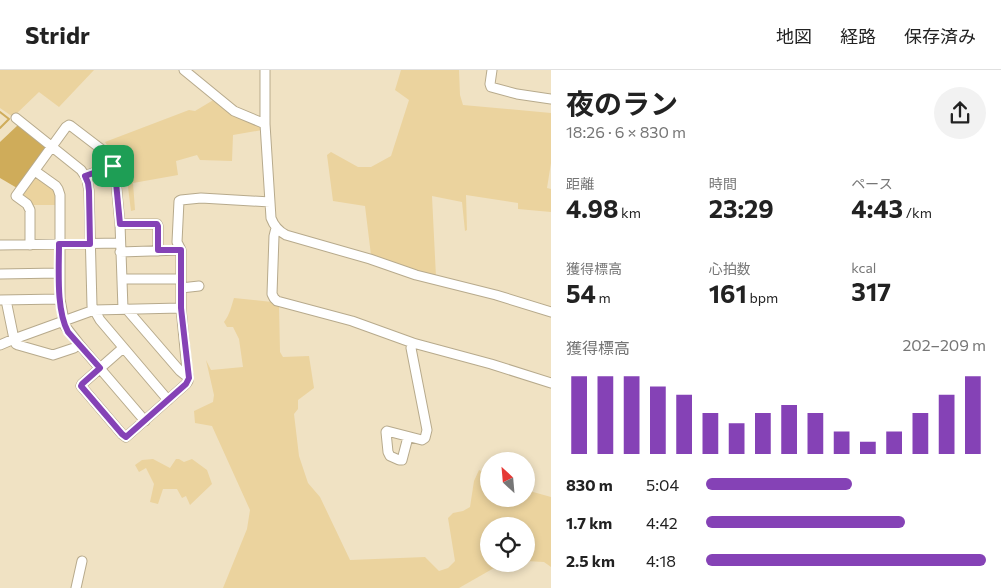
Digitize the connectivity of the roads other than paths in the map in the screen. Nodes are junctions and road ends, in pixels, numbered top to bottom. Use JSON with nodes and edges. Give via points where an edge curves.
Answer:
{"nodes":[{"id":1,"x":184,"y":70,"type":"edge"},
{"id":2,"x":265,"y":70,"type":"edge"},
{"id":3,"x":492,"y":70,"type":"edge"},
{"id":4,"x":551,"y":99,"type":"edge"},
{"id":5,"x":16,"y":118,"type":"dead end"},
{"id":6,"x":265,"y":124,"type":"junction"},
{"id":7,"x":52,"y":146,"type":"junction"},
{"id":8,"x":113,"y":166,"type":"junction"},
{"id":9,"x":35,"y":171,"type":"junction"},
{"id":10,"x":85,"y":176,"type":"junction"},
{"id":11,"x":270,"y":202,"type":"junction"},
{"id":12,"x":120,"y":224,"type":"junction"},
{"id":13,"x":276,"y":228,"type":"junction"},
{"id":14,"x":59,"y":244,"type":"junction"},
{"id":15,"x":90,"y":244,"type":"junction"},
{"id":16,"x":0,"y":245,"type":"edge"},
{"id":17,"x":30,"y":245,"type":"junction"},
{"id":18,"x":120,"y":247,"type":"junction"},
{"id":19,"x":158,"y":250,"type":"junction"},
{"id":20,"x":181,"y":250,"type":"junction"},
{"id":21,"x":59,"y":273,"type":"junction"},
{"id":22,"x":0,"y":274,"type":"edge"},
{"id":23,"x":123,"y":280,"type":"junction"},
{"id":24,"x":181,"y":283,"type":"junction"},
{"id":25,"x":199,"y":286,"type":"dead end"},
{"id":26,"x":60,"y":299,"type":"junction"},
{"id":27,"x":3,"y":300,"type":"edge"},
{"id":28,"x":181,"y":308,"type":"junction"},
{"id":29,"x":125,"y":309,"type":"junction"},
{"id":30,"x":94,"y":310,"type":"junction"},
{"id":31,"x":551,"y":312,"type":"edge"},
{"id":32,"x":63,"y":321,"type":"junction"},
{"id":33,"x":14,"y":339,"type":"junction"},
{"id":34,"x":413,"y":343,"type":"junction"},
{"id":35,"x":78,"y":344,"type":"junction"},
{"id":36,"x":0,"y":345,"type":"edge"},
{"id":37,"x":123,"y":348,"type":"junction"},
{"id":38,"x":100,"y":368,"type":"junction"},
{"id":39,"x":188,"y":375,"type":"junction"},
{"id":40,"x":551,"y":383,"type":"edge"},
{"id":41,"x":168,"y":400,"type":"junction"},
{"id":42,"x":145,"y":421,"type":"junction"},
{"id":43,"x":408,"y":437,"type":"dead end"},
{"id":44,"x":82,"y":561,"type":"dead end"},
{"id":45,"x":76,"y":588,"type":"edge"}],
"edges":[{"from":1,"to":6,"type":"street","via":[[234,111]]},
{"from":2,"to":6,"type":"street"},
{"from":3,"to":4,"type":"street","via":[[491,87]]},
{"from":5,"to":7,"type":"street"},
{"from":6,"to":11,"type":"street"},
{"from":7,"to":8,"type":"street","via":[[69,125],[104,152]]},
{"from":7,"to":9,"type":"street"},
{"from":7,"to":10,"type":"street"},
{"from":8,"to":10,"type":"street"},
{"from":8,"to":12,"type":"street"},
{"from":9,"to":14,"type":"street","via":[[59,191]]},
{"from":9,"to":17,"type":"street","via":[[16,196],[30,210]]},
{"from":10,"to":15,"type":"street","via":[[89,191]]},
{"from":11,"to":13,"type":"street","via":[[270,218]]},
{"from":11,"to":20,"type":"street","via":[[181,200],[178,202],[177,242]]},
{"from":12,"to":18,"type":"street"},
{"from":12,"to":19,"type":"street","via":[[157,224]]},
{"from":13,"to":31,"type":"street","via":[[286,235],[416,275]]},
{"from":13,"to":34,"type":"street","via":[[272,294],[277,301],[352,321]]},
{"from":14,"to":15,"type":"street"},
{"from":14,"to":17,"type":"street"},
{"from":14,"to":21,"type":"street"},
{"from":15,"to":18,"type":"street"},
{"from":15,"to":30,"type":"street"},
{"from":16,"to":17,"type":"street"},
{"from":18,"to":19,"type":"street"},
{"from":18,"to":23,"type":"street"},
{"from":19,"to":20,"type":"street"},
{"from":20,"to":24,"type":"street"},
{"from":21,"to":22,"type":"street"},
{"from":21,"to":26,"type":"street"},
{"from":23,"to":24,"type":"street"},
{"from":23,"to":29,"type":"street"},
{"from":24,"to":25,"type":"street"},
{"from":24,"to":28,"type":"street"},
{"from":26,"to":27,"type":"street"},
{"from":26,"to":32,"type":"street"},
{"from":27,"to":33,"type":"street"},
{"from":28,"to":29,"type":"street"},
{"from":28,"to":39,"type":"street"},
{"from":29,"to":30,"type":"street"},
{"from":29,"to":39,"type":"street","via":[[180,372]]},
{"from":30,"to":32,"type":"street"},
{"from":30,"to":37,"type":"street"},
{"from":32,"to":33,"type":"street"},
{"from":32,"to":35,"type":"street"},
{"from":33,"to":35,"type":"street","via":[[18,345],[53,355]]},
{"from":33,"to":36,"type":"street"},
{"from":34,"to":40,"type":"street"},
{"from":34,"to":43,"type":"street","via":[[427,430],[426,438],[422,440]]},
{"from":35,"to":38,"type":"street"},
{"from":37,"to":38,"type":"street"},
{"from":37,"to":41,"type":"street"},
{"from":38,"to":42,"type":"street"},
{"from":38,"to":42,"type":"street","via":[[81,386],[124,436]]},
{"from":39,"to":41,"type":"street","via":[[186,384]]},
{"from":41,"to":42,"type":"street"},
{"from":44,"to":45,"type":"street"}]}
